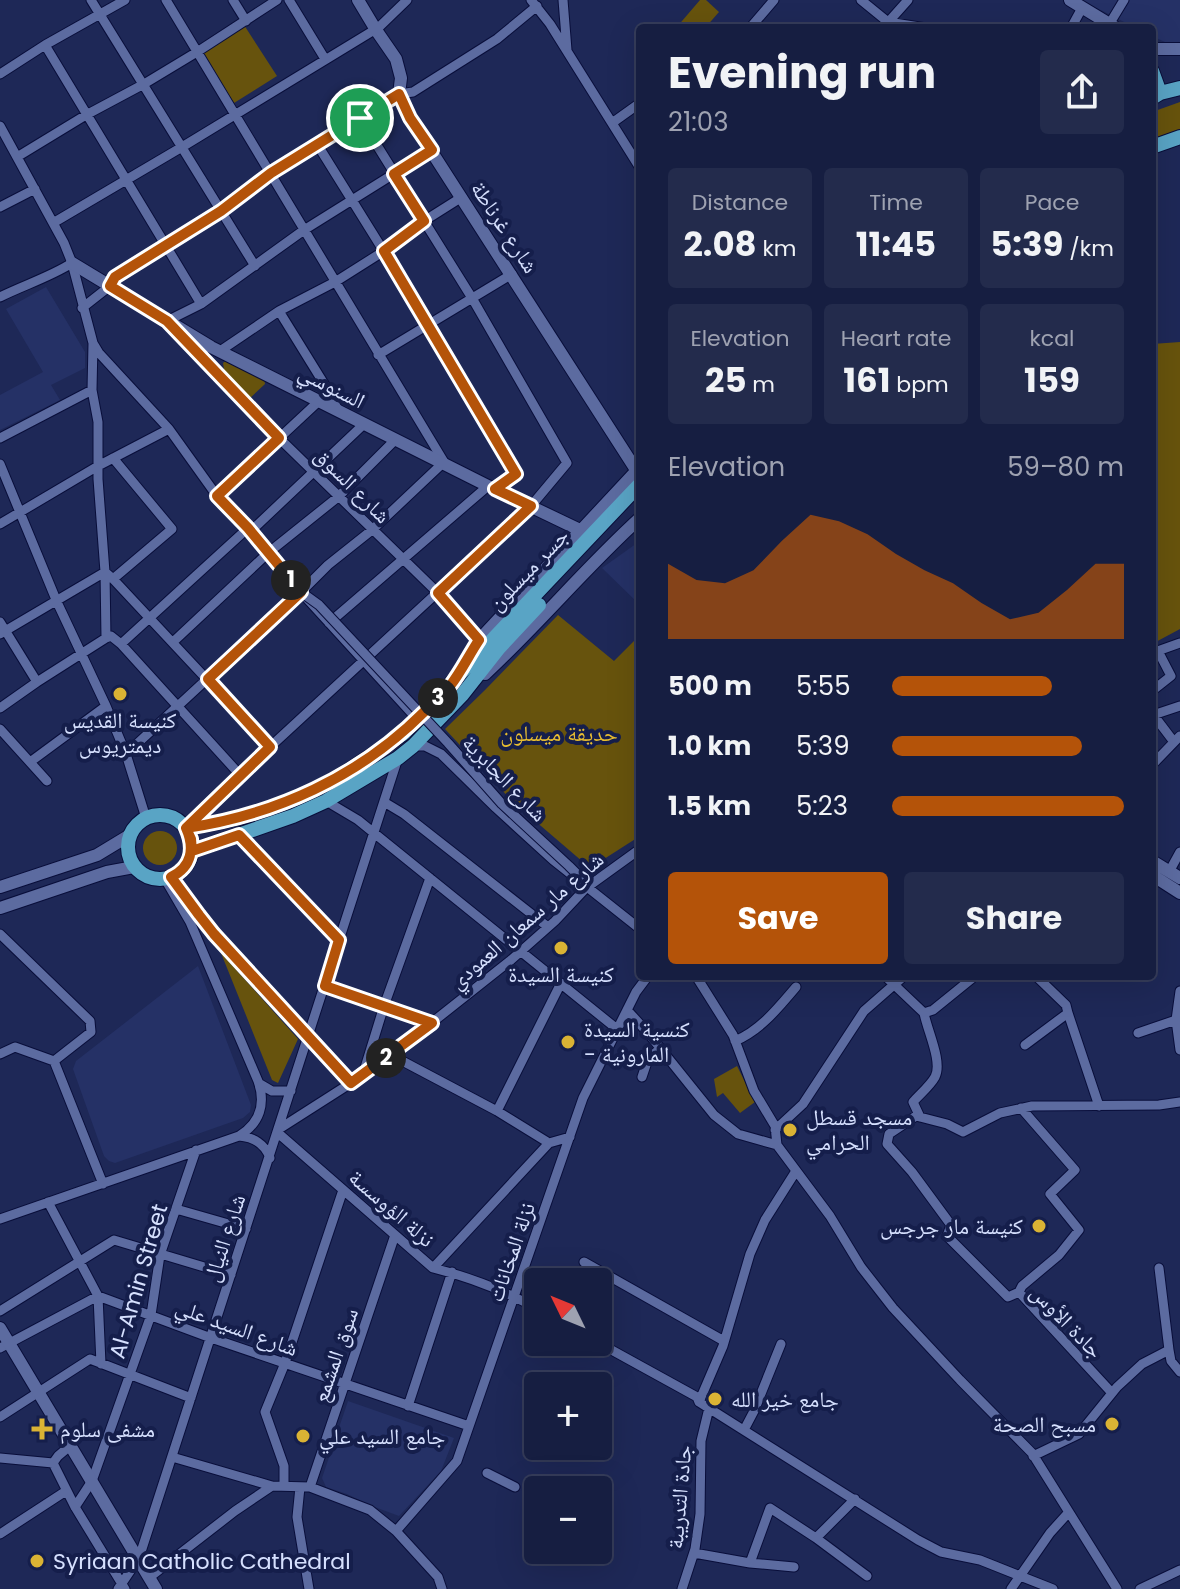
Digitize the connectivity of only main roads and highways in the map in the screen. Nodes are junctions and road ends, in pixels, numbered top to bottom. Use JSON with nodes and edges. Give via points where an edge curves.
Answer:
{"nodes":[{"id":1,"x":358,"y":0,"type":"edge"},
{"id":2,"x":1070,"y":0,"type":"edge"},
{"id":3,"x":1110,"y":24,"type":"edge"},
{"id":4,"x":1179,"y":48,"type":"edge"},
{"id":5,"x":1156,"y":49,"type":"edge"},
{"id":6,"x":1180,"y":88,"type":"edge"},
{"id":7,"x":1156,"y":95,"type":"edge"},
{"id":8,"x":1180,"y":137,"type":"edge"},
{"id":9,"x":1156,"y":146,"type":"edge"},
{"id":10,"x":72,"y":263,"type":"road end"},
{"id":11,"x":636,"y":469,"type":"edge"},
{"id":12,"x":636,"y":477,"type":"edge"},
{"id":13,"x":636,"y":477,"type":"edge"},
{"id":14,"x":636,"y":502,"type":"edge"},
{"id":15,"x":636,"y":522,"type":"edge"},
{"id":16,"x":582,"y":531,"type":"junction"},
{"id":17,"x":456,"y":690,"type":"junction"},
{"id":18,"x":186,"y":828,"type":"junction"},
{"id":19,"x":130,"y":835,"type":"junction"},
{"id":20,"x":192,"y":851,"type":"junction"},
{"id":21,"x":1156,"y":863,"type":"edge"},
{"id":22,"x":134,"y":867,"type":"junction"},
{"id":23,"x":1175,"y":875,"type":"edge"},
{"id":24,"x":1156,"y":878,"type":"edge"},
{"id":25,"x":0,"y":887,"type":"edge"},
{"id":26,"x":1180,"y":893,"type":"edge"},
{"id":27,"x":0,"y":908,"type":"edge"},
{"id":28,"x":0,"y":1328,"type":"edge"},
{"id":29,"x":5,"y":1345,"type":"edge"},
{"id":30,"x":153,"y":1583,"type":"edge"}],
"edges":[{"from":1,"to":11,"type":"main road","name":"شارع غرناطة","via":[[396,59],[399,94],[410,118]]},
{"from":2,"to":3,"type":"main road"},
{"from":4,"to":5,"type":"main road"},
{"from":6,"to":7,"type":"main road"},
{"from":8,"to":9,"type":"main road"},
{"from":10,"to":16,"type":"main road","name":"السنوسي","via":[[220,351]]},
{"from":12,"to":16,"type":"main road"},
{"from":13,"to":17,"type":"main road","name":"جسر ميسلون","via":[[473,660]]},
{"from":14,"to":17,"type":"main road","name":"جسر ميسلون"},
{"from":15,"to":17,"type":"main road","via":[[525,635]]},
{"from":16,"to":17,"type":"main road","via":[[479,640]]},
{"from":17,"to":18,"type":"main road","via":[[404,733],[325,785],[223,822]]},
{"from":17,"to":20,"type":"main road","via":[[398,758],[293,816]]},
{"from":18,"to":19,"type":"main road","via":[[171,817],[154,815]]},
{"from":18,"to":20,"type":"main road"},
{"from":19,"to":22,"type":"main road","via":[[127,846]]},
{"from":19,"to":25,"type":"main road","via":[[97,855]]},
{"from":20,"to":22,"type":"main road","via":[[185,867],[168,878],[145,876]]},
{"from":21,"to":23,"type":"main road"},
{"from":22,"to":27,"type":"main road"},
{"from":24,"to":26,"type":"main road"},
{"from":28,"to":29,"type":"main road"},
{"from":29,"to":30,"type":"main road","via":[[39,1392]]}]}
